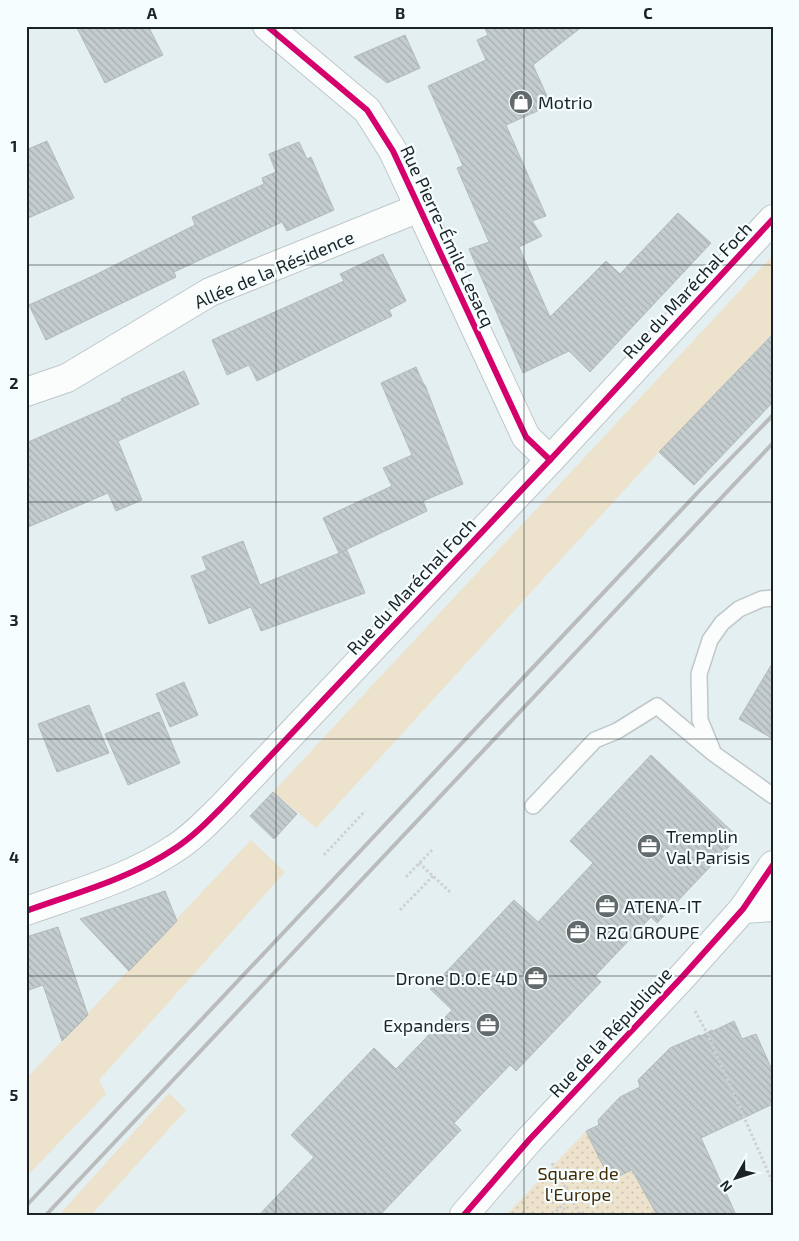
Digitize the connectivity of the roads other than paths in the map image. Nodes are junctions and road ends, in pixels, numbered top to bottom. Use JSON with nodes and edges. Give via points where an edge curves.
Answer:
{"nodes":[{"id":1,"x":266,"y":26,"type":"edge"},
{"id":2,"x":419,"y":208,"type":"junction"},
{"id":3,"x":773,"y":219,"type":"edge"},
{"id":4,"x":26,"y":392,"type":"edge"},
{"id":5,"x":550,"y":460,"type":"junction"},
{"id":6,"x":773,"y":598,"type":"edge"},
{"id":7,"x":714,"y":753,"type":"junction"},
{"id":8,"x":773,"y":796,"type":"edge"},
{"id":9,"x":533,"y":806,"type":"dead end"},
{"id":10,"x":773,"y":865,"type":"edge"},
{"id":11,"x":773,"y":906,"type":"edge"},
{"id":12,"x":743,"y":909,"type":"junction"},
{"id":13,"x":26,"y":911,"type":"edge"},
{"id":14,"x":464,"y":1215,"type":"edge"}],
"edges":[{"from":1,"to":2,"type":"street","name":"Rue Pierre-Émile Lesacq","via":[[367,110],[393,152]]},
{"from":2,"to":4,"type":"street","name":"Allée de la Résidence","via":[[210,292],[67,378]]},
{"from":2,"to":5,"type":"street","name":"Rue Pierre-Émile Lesacq","via":[[526,437]]},
{"from":3,"to":5,"type":"street","name":"Rue du Maréchal Foch"},
{"from":5,"to":13,"type":"street","name":"Rue du Maréchal Foch","via":[[202,826],[175,849],[128,874]]},
{"from":6,"to":7,"type":"lane","via":[[739,609],[722,623],[710,640],[699,674],[700,720]]},
{"from":7,"to":8,"type":"lane"},
{"from":7,"to":9,"type":"lane","via":[[657,706],[617,731],[594,740]]},
{"from":10,"to":12,"type":"street","name":"Rue de la République"},
{"from":11,"to":12,"type":"street"},
{"from":12,"to":14,"type":"street","name":"Rue de la République"}]}
